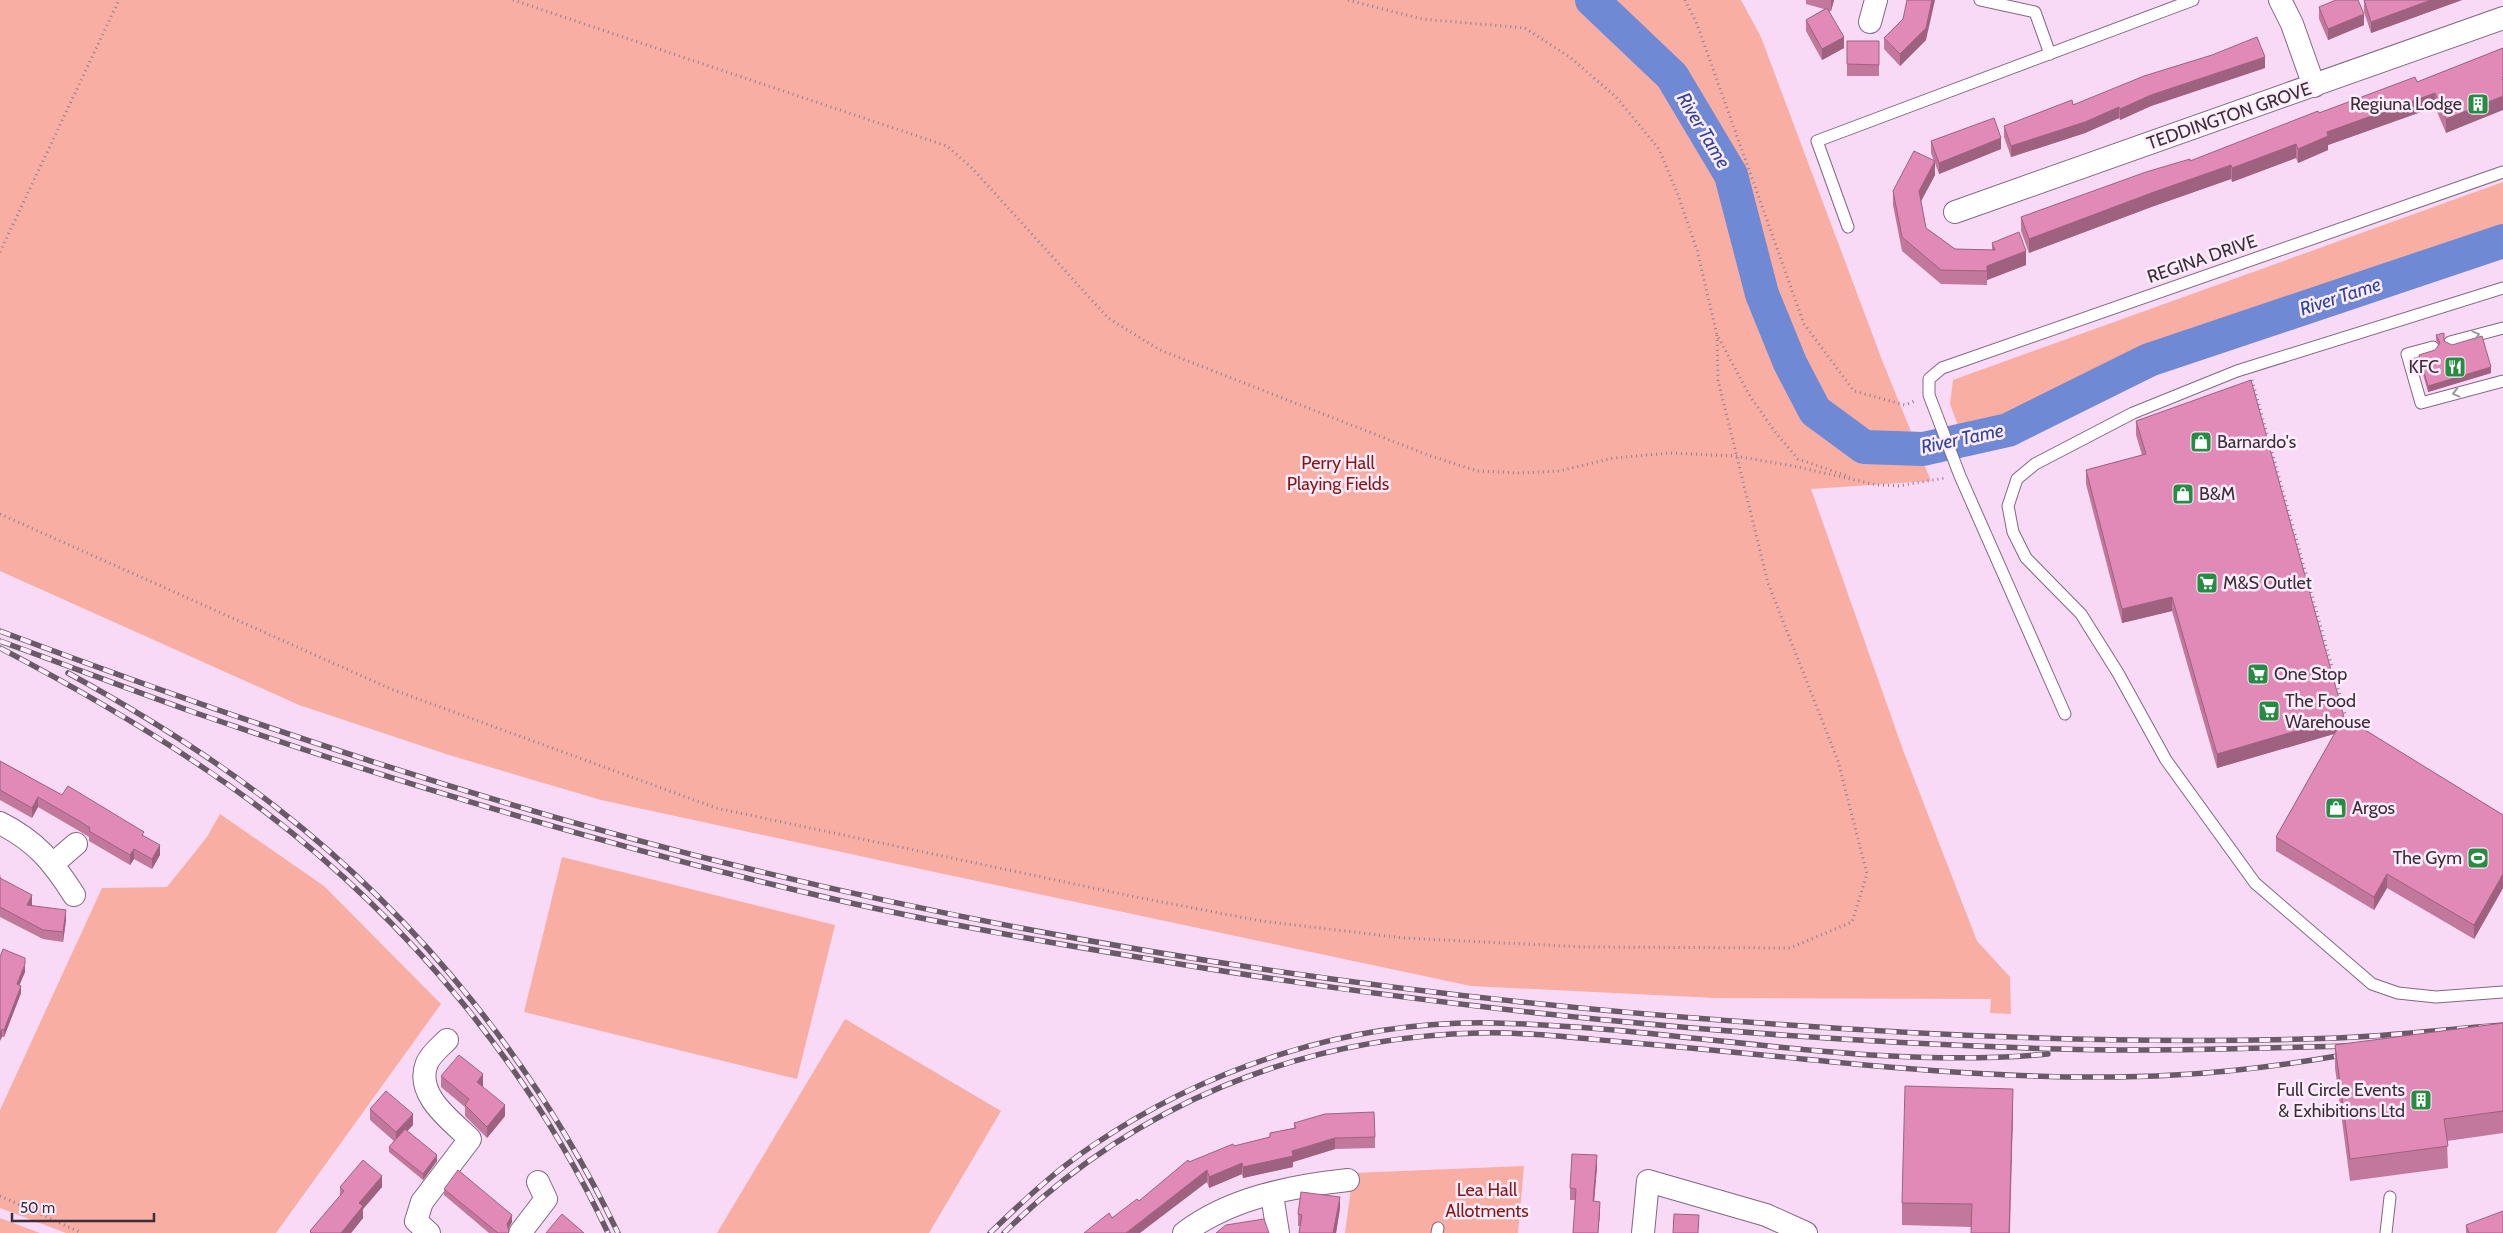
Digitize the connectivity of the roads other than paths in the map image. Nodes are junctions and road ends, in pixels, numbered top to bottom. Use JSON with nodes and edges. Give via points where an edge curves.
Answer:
{"nodes":[{"id":1,"x":1876,"y":0,"type":"edge"},
{"id":2,"x":1980,"y":0,"type":"edge"},
{"id":3,"x":2193,"y":0,"type":"edge"},
{"id":4,"x":2280,"y":0,"type":"edge"},
{"id":5,"x":2503,"y":18,"type":"edge"},
{"id":6,"x":1870,"y":22,"type":"dead end"},
{"id":7,"x":2050,"y":54,"type":"junction"},
{"id":8,"x":2314,"y":86,"type":"junction"},
{"id":9,"x":2503,"y":172,"type":"edge"},
{"id":10,"x":1955,"y":212,"type":"dead end"},
{"id":11,"x":1848,"y":227,"type":"dead end"},
{"id":12,"x":2503,"y":288,"type":"edge"},
{"id":13,"x":2503,"y":328,"type":"edge"},
{"id":14,"x":2450,"y":342,"type":"edge"},
{"id":15,"x":2433,"y":347,"type":"dead end"},
{"id":16,"x":2503,"y":381,"type":"edge"},
{"id":17,"x":2065,"y":714,"type":"dead end"},
{"id":18,"x":0,"y":824,"type":"edge"},
{"id":19,"x":76,"y":844,"type":"dead end"},
{"id":20,"x":54,"y":863,"type":"junction"},
{"id":21,"x":74,"y":895,"type":"dead end"},
{"id":22,"x":2503,"y":992,"type":"edge"},
{"id":23,"x":447,"y":1040,"type":"dead end"},
{"id":24,"x":1348,"y":1180,"type":"dead end"},
{"id":25,"x":538,"y":1182,"type":"dead end"},
{"id":26,"x":1272,"y":1195,"type":"junction"},
{"id":27,"x":2390,"y":1197,"type":"dead end"},
{"id":28,"x":430,"y":1233,"type":"edge"},
{"id":29,"x":520,"y":1233,"type":"edge"},
{"id":30,"x":1184,"y":1233,"type":"edge"},
{"id":31,"x":1278,"y":1233,"type":"edge"},
{"id":32,"x":1643,"y":1233,"type":"edge"},
{"id":33,"x":1806,"y":1233,"type":"edge"},
{"id":34,"x":2386,"y":1233,"type":"edge"}],
"edges":[{"from":1,"to":6,"type":"street"},
{"from":2,"to":7,"type":"lane","via":[[2035,12]]},
{"from":3,"to":7,"type":"lane"},
{"from":4,"to":8,"type":"street"},
{"from":5,"to":8,"type":"street","name":"TEDDINGTON GROVE"},
{"from":7,"to":11,"type":"lane","via":[[1817,142]]},
{"from":8,"to":10,"type":"street","name":"TEDDINGTON GROVE"},
{"from":9,"to":17,"type":"lane","name":"REGINA DRIVE","via":[[1942,368],[1929,379],[1929,394],[1960,476]]},
{"from":12,"to":22,"type":"lane","via":[[2248,368],[2133,413],[2035,464],[2017,480],[2008,506],[2013,532],[2026,558],[2082,614],[2166,760],[2255,883],[2372,984],[2398,993],[2436,997]]},
{"from":14,"to":13,"type":"lane","one_way":true},
{"from":16,"to":15,"type":"lane","one_way":true,"via":[[2421,402],[2408,354]]},
{"from":18,"to":20,"type":"street","via":[[17,832]]},
{"from":19,"to":20,"type":"street"},
{"from":20,"to":21,"type":"street"},
{"from":23,"to":28,"type":"street","via":[[427,1063],[428,1092],[432,1102],[478,1146],[422,1202],[416,1221]]},
{"from":24,"to":26,"type":"street","via":[[1319,1183]]},
{"from":25,"to":29,"type":"street","via":[[546,1199]]},
{"from":26,"to":30,"type":"street","via":[[1235,1204],[1200,1220]]},
{"from":26,"to":31,"type":"street"},
{"from":27,"to":34,"type":"lane"},
{"from":32,"to":33,"type":"street","via":[[1648,1181],[1766,1215]]}]}
